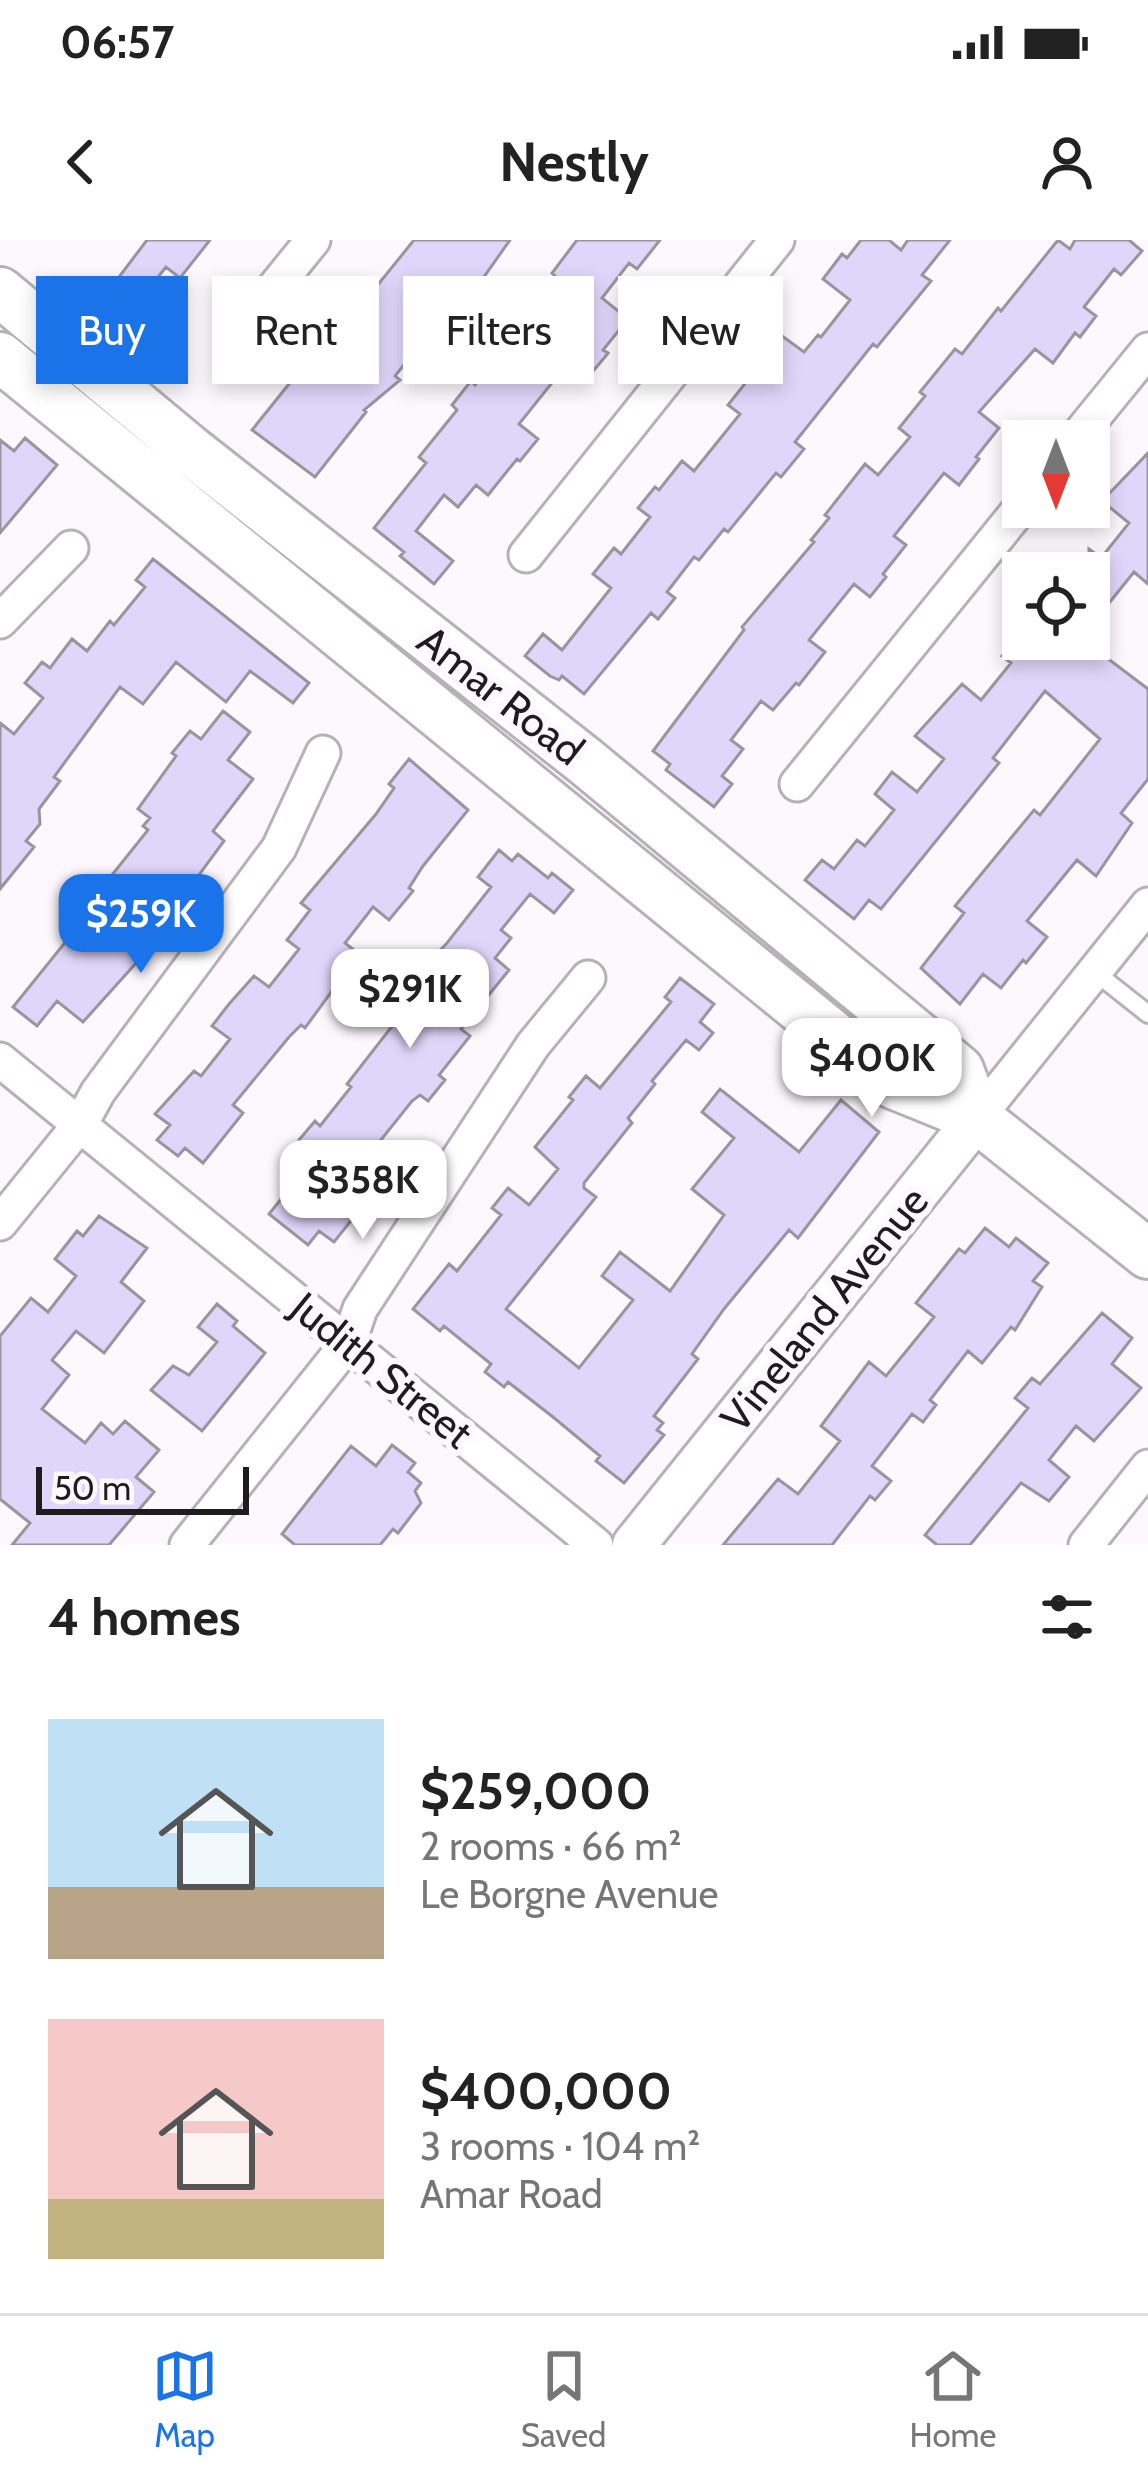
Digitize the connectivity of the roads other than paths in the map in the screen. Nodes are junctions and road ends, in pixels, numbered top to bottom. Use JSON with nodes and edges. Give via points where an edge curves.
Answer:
{"nodes":[{"id":1,"x":313,"y":240,"type":"edge"},
{"id":2,"x":777,"y":240,"type":"edge"},
{"id":3,"x":284,"y":276,"type":"edge"},
{"id":4,"x":0,"y":292,"type":"edge"},
{"id":5,"x":1148,"y":350,"type":"edge"},
{"id":6,"x":0,"y":357,"type":"edge"},
{"id":7,"x":1091,"y":420,"type":"edge"},
{"id":8,"x":1004,"y":528,"type":"edge"},
{"id":9,"x":70,"y":548,"type":"dead end"},
{"id":10,"x":526,"y":556,"type":"dead end"},
{"id":11,"x":0,"y":621,"type":"edge"},
{"id":12,"x":323,"y":753,"type":"dead end"},
{"id":13,"x":797,"y":784,"type":"dead end"},
{"id":14,"x":1148,"y":905,"type":"edge"},
{"id":15,"x":1095,"y":971,"type":"junction"},
{"id":16,"x":588,"y":978,"type":"dead end"},
{"id":17,"x":1148,"y":1014,"type":"edge"},
{"id":18,"x":0,"y":1060,"type":"edge"},
{"id":19,"x":977,"y":1118,"type":"junction"},
{"id":20,"x":81,"y":1123,"type":"junction"},
{"id":21,"x":0,"y":1223,"type":"edge"},
{"id":22,"x":1148,"y":1254,"type":"edge"},
{"id":23,"x":349,"y":1342,"type":"junction"},
{"id":24,"x":1148,"y":1467,"type":"edge"},
{"id":25,"x":187,"y":1545,"type":"edge"},
{"id":26,"x":596,"y":1545,"type":"edge"},
{"id":27,"x":634,"y":1545,"type":"edge"},
{"id":28,"x":1085,"y":1545,"type":"edge"}],
"edges":[{"from":1,"to":3,"type":"street"},
{"from":2,"to":10,"type":"street"},
{"from":4,"to":19,"type":"main road","name":"Amar Road","via":[[959,1070]]},
{"from":5,"to":7,"type":"street"},
{"from":6,"to":19,"type":"main road","name":"Amar Road","via":[[893,1084]]},
{"from":8,"to":13,"type":"street"},
{"from":9,"to":11,"type":"street"},
{"from":12,"to":20,"type":"street","via":[[279,848]]},
{"from":14,"to":15,"type":"street","name":"Vineland Avenue"},
{"from":15,"to":17,"type":"lane"},
{"from":15,"to":19,"type":"street","name":"Vineland Avenue"},
{"from":16,"to":23,"type":"street","via":[[508,1083],[360,1310]]},
{"from":18,"to":20,"type":"street","name":"Judith Street"},
{"from":19,"to":22,"type":"main road","name":"Amar Road"},
{"from":19,"to":27,"type":"street","name":"Vineland Avenue"},
{"from":20,"to":21,"type":"street"},
{"from":20,"to":23,"type":"street","name":"Judith Street"},
{"from":23,"to":25,"type":"street"},
{"from":23,"to":26,"type":"street","name":"Judith Street"},
{"from":24,"to":28,"type":"street"}]}
